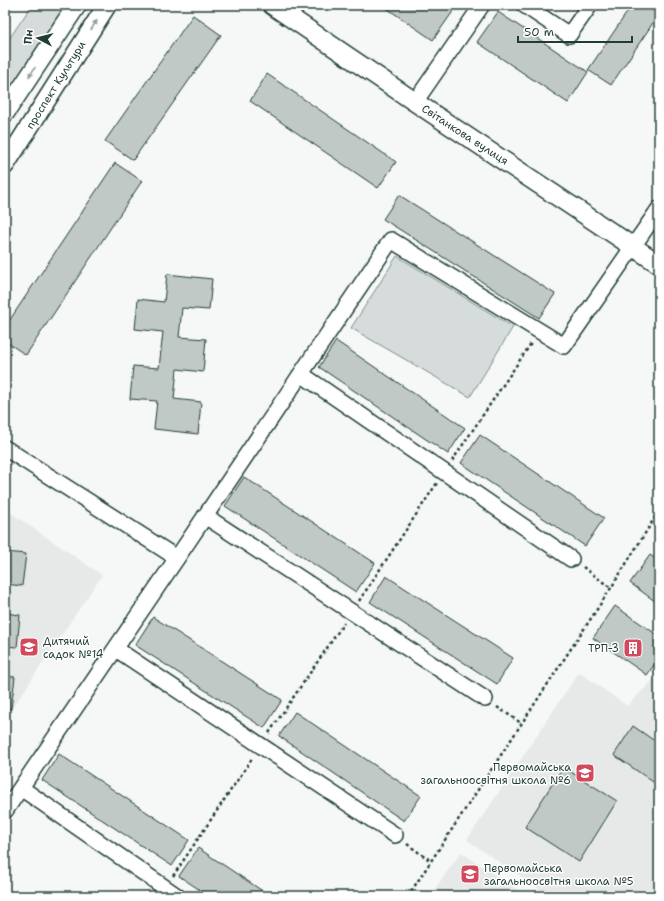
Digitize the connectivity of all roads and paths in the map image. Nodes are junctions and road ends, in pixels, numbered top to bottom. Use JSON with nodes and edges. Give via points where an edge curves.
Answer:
{"nodes":[{"id":1,"x":77,"y":5,"type":"edge"},
{"id":2,"x":106,"y":5,"type":"edge"},
{"id":3,"x":272,"y":5,"type":"edge"},
{"id":4,"x":482,"y":5,"type":"edge"},
{"id":5,"x":524,"y":5,"type":"edge"},
{"id":6,"x":590,"y":5,"type":"edge"},
{"id":7,"x":415,"y":102,"type":"junction"},
{"id":8,"x":5,"y":114,"type":"edge"},
{"id":9,"x":5,"y":165,"type":"edge"},
{"id":10,"x":659,"y":209,"type":"edge"},
{"id":11,"x":633,"y":247,"type":"junction"},
{"id":12,"x":659,"y":264,"type":"edge"},
{"id":13,"x":539,"y":331,"type":"junction"},
{"id":14,"x":301,"y":374,"type":"junction"},
{"id":15,"x":5,"y":448,"type":"edge"},
{"id":16,"x":444,"y":473,"type":"junction"},
{"id":17,"x":659,"y":512,"type":"edge"},
{"id":18,"x":205,"y":516,"type":"junction"},
{"id":19,"x":177,"y":558,"type":"junction"},
{"id":20,"x":571,"y":559,"type":"joint"},
{"id":21,"x":611,"y":588,"type":"junction"},
{"id":22,"x":351,"y":612,"type":"junction"},
{"id":23,"x":116,"y":649,"type":"junction"},
{"id":24,"x":485,"y":699,"type":"joint"},
{"id":25,"x":521,"y":723,"type":"junction"},
{"id":26,"x":260,"y":745,"type":"junction"},
{"id":27,"x":21,"y":788,"type":"junction"},
{"id":28,"x":5,"y":811,"type":"edge"},
{"id":29,"x":395,"y":835,"type":"joint"},
{"id":30,"x":431,"y":861,"type":"junction"},
{"id":31,"x":171,"y":892,"type":"edge"},
{"id":32,"x":408,"y":896,"type":"edge"}],
"edges":[{"from":1,"to":8,"type":"street","one_way":true},
{"from":9,"to":2,"type":"street","name":"проспект Культури","one_way":true},
{"from":3,"to":7,"type":"street","name":"Світанкова вулиця"},
{"from":4,"to":7,"type":"street"},
{"from":5,"to":6,"type":"street","via":[[569,35]]},
{"from":7,"to":11,"type":"street","name":"Світанкова вулиця"},
{"from":10,"to":11,"type":"street"},
{"from":11,"to":12,"type":"street","name":"Світанкова вулиця"},
{"from":11,"to":13,"type":"street","via":[[564,346]]},
{"from":13,"to":14,"type":"street","via":[[391,240]]},
{"from":13,"to":16,"type":"path"},
{"from":14,"to":16,"type":"street"},
{"from":14,"to":18,"type":"street"},
{"from":15,"to":19,"type":"street"},
{"from":16,"to":20,"type":"street"},
{"from":16,"to":22,"type":"path"},
{"from":17,"to":21,"type":"path"},
{"from":18,"to":19,"type":"street"},
{"from":18,"to":22,"type":"street"},
{"from":19,"to":23,"type":"street"},
{"from":20,"to":21,"type":"path"},
{"from":21,"to":25,"type":"path"},
{"from":22,"to":24,"type":"street"},
{"from":22,"to":26,"type":"path"},
{"from":23,"to":26,"type":"street"},
{"from":23,"to":27,"type":"street"},
{"from":24,"to":25,"type":"path"},
{"from":25,"to":30,"type":"path"},
{"from":26,"to":29,"type":"street"},
{"from":26,"to":31,"type":"path"},
{"from":27,"to":28,"type":"street"},
{"from":27,"to":31,"type":"street"},
{"from":29,"to":30,"type":"path"},
{"from":30,"to":32,"type":"path"}]}
